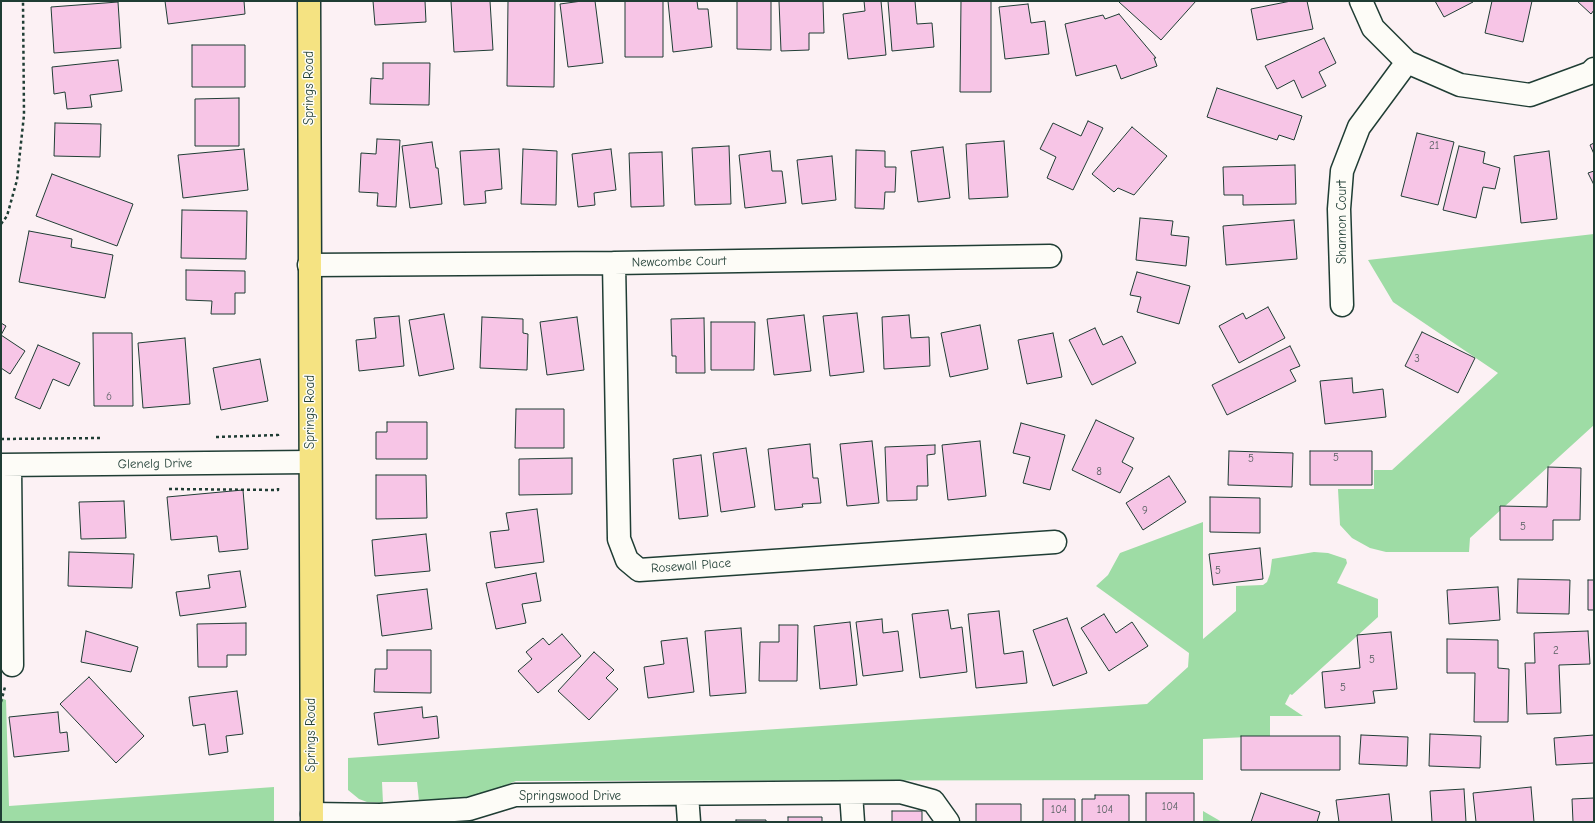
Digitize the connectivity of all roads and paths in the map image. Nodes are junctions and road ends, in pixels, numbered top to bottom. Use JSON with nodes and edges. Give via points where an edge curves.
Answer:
{"nodes":[{"id":1,"x":23,"y":1,"type":"edge"},
{"id":2,"x":309,"y":1,"type":"edge"},
{"id":3,"x":1362,"y":1,"type":"edge"},
{"id":4,"x":1407,"y":62,"type":"junction"},
{"id":5,"x":1594,"y":69,"type":"edge"},
{"id":6,"x":1,"y":224,"type":"edge"},
{"id":7,"x":1050,"y":256,"type":"dead end"},
{"id":8,"x":614,"y":264,"type":"junction"},
{"id":9,"x":309,"y":265,"type":"junction"},
{"id":10,"x":1342,"y":305,"type":"dead end"},
{"id":11,"x":310,"y":462,"type":"junction"},
{"id":12,"x":5,"y":465,"type":"edge"},
{"id":13,"x":1055,"y":542,"type":"dead end"},
{"id":14,"x":12,"y":665,"type":"dead end"},
{"id":15,"x":851,"y":793,"type":"junction"},
{"id":16,"x":687,"y":795,"type":"junction"},
{"id":17,"x":312,"y":818,"type":"edge"},
{"id":18,"x":689,"y":822,"type":"edge"},
{"id":19,"x":853,"y":822,"type":"edge"},
{"id":20,"x":948,"y":822,"type":"edge"}],
"edges":[{"from":1,"to":6,"type":"path","via":[[24,115],[17,180],[7,216]]},
{"from":2,"to":9,"type":"main road","name":"Springs Road"},
{"from":3,"to":4,"type":"street","via":[[1372,28]]},
{"from":4,"to":5,"type":"street","via":[[1460,84],[1530,95],[1590,73]]},
{"from":4,"to":10,"type":"street","name":"Shannon Court","via":[[1359,127],[1342,171]]},
{"from":7,"to":8,"type":"street","name":"Newcombe Court"},
{"from":8,"to":9,"type":"street","name":"Newcombe Court"},
{"from":8,"to":13,"type":"street","name":"Rosewall Place","via":[[619,539],[627,560],[639,570]]},
{"from":9,"to":11,"type":"main road","name":"Springs Road"},
{"from":11,"to":12,"type":"street","name":"Glenelg Drive"},
{"from":11,"to":17,"type":"main road","name":"Springs Road"},
{"from":12,"to":14,"type":"street"},
{"from":15,"to":16,"type":"street","name":"Springswood Drive"},
{"from":15,"to":19,"type":"street"},
{"from":15,"to":20,"type":"street","name":"Springswood Drive","via":[[900,792],[933,801]]},
{"from":16,"to":17,"type":"street","name":"Springswood Drive","via":[[515,795],[469,809]]},
{"from":16,"to":18,"type":"street"}]}
